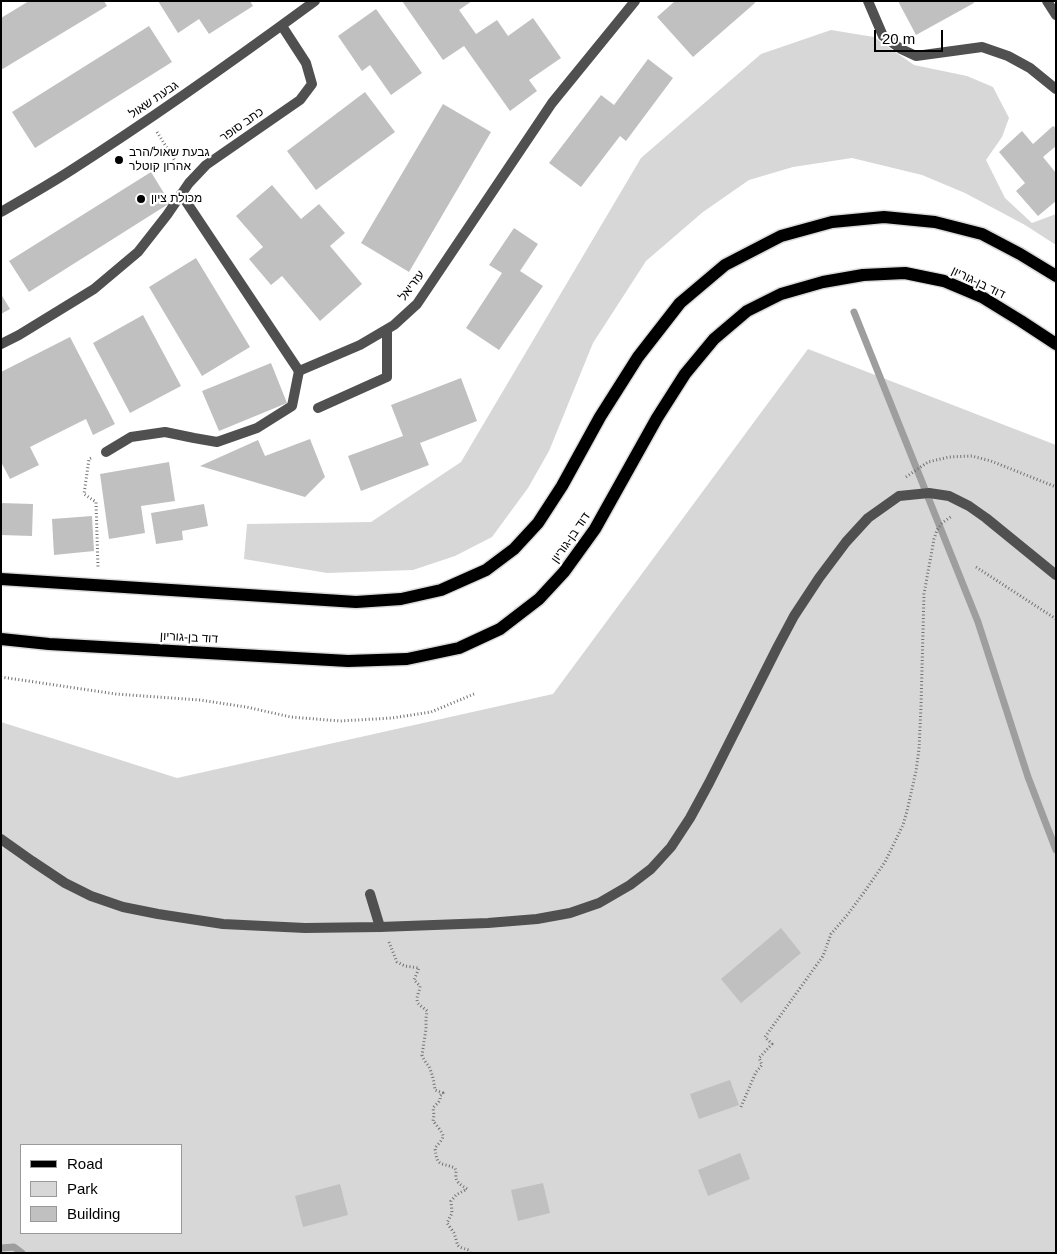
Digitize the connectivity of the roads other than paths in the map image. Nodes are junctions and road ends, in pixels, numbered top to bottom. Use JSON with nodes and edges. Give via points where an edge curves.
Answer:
{"nodes":[{"id":1,"x":315,"y":1,"type":"edge"},
{"id":2,"x":635,"y":1,"type":"edge"},
{"id":3,"x":868,"y":1,"type":"edge"},
{"id":4,"x":1047,"y":1,"type":"edge"},
{"id":5,"x":1056,"y":15,"type":"edge"},
{"id":6,"x":282,"y":26,"type":"junction"},
{"id":7,"x":1056,"y":89,"type":"edge"},
{"id":8,"x":181,"y":194,"type":"junction"},
{"id":9,"x":1,"y":212,"type":"edge"},
{"id":10,"x":1056,"y":276,"type":"edge"},
{"id":11,"x":387,"y":330,"type":"junction"},
{"id":12,"x":1,"y":344,"type":"edge"},
{"id":13,"x":1056,"y":344,"type":"edge"},
{"id":14,"x":299,"y":371,"type":"junction"},
{"id":15,"x":318,"y":408,"type":"dead end"},
{"id":16,"x":106,"y":452,"type":"road end"},
{"id":17,"x":1056,"y":575,"type":"edge"},
{"id":18,"x":1,"y":579,"type":"edge"},
{"id":19,"x":1,"y":639,"type":"edge"},
{"id":20,"x":1,"y":839,"type":"edge"},
{"id":21,"x":370,"y":894,"type":"dead end"},
{"id":22,"x":384,"y":927,"type":"junction"}],
"edges":[{"from":1,"to":6,"type":"street","name":"גבעת שאול"},
{"from":2,"to":11,"type":"street","name":"עזריאל","via":[[552,103],[417,304]]},
{"from":3,"to":7,"type":"street","via":[[883,36],[901,49],[916,56],[982,47],[1023,64]]},
{"from":4,"to":5,"type":"street"},
{"from":6,"to":8,"type":"street","name":"כתב סופר","via":[[306,63],[312,84],[300,100],[206,165]]},
{"from":6,"to":9,"type":"street","name":"גבעת שאול","via":[[148,119]]},
{"from":8,"to":12,"type":"street","name":"כתב סופר","via":[[138,252],[102,282]]},
{"from":8,"to":14,"type":"street"},
{"from":10,"to":18,"type":"main road","via":[[982,234],[935,222],[884,217],[832,222],[781,236],[725,265],[680,303],[638,357],[538,523],[514,549],[486,570],[442,590],[400,599],[356,602]]},
{"from":11,"to":14,"type":"street","name":"עזריאל"},
{"from":11,"to":15,"type":"street","via":[[387,377]]},
{"from":13,"to":19,"type":"main road","name":"דוד בן-גוריון","via":[[982,297],[944,281],[905,274],[863,275],[823,282],[782,294],[747,311],[714,339],[685,374],[595,529],[564,572],[539,599],[500,629],[460,648],[406,659],[348,661]]},
{"from":14,"to":16,"type":"street","via":[[292,406],[257,428],[217,442],[165,432],[131,437]]},
{"from":17,"to":22,"type":"street","via":[[970,506],[949,496],[929,493],[898,496],[868,518],[819,578],[794,616],[690,818],[671,848],[651,869],[600,903],[570,913],[488,923]]},
{"from":20,"to":22,"type":"street","via":[[65,883],[123,907],[223,924]]},
{"from":21,"to":22,"type":"street"}]}
